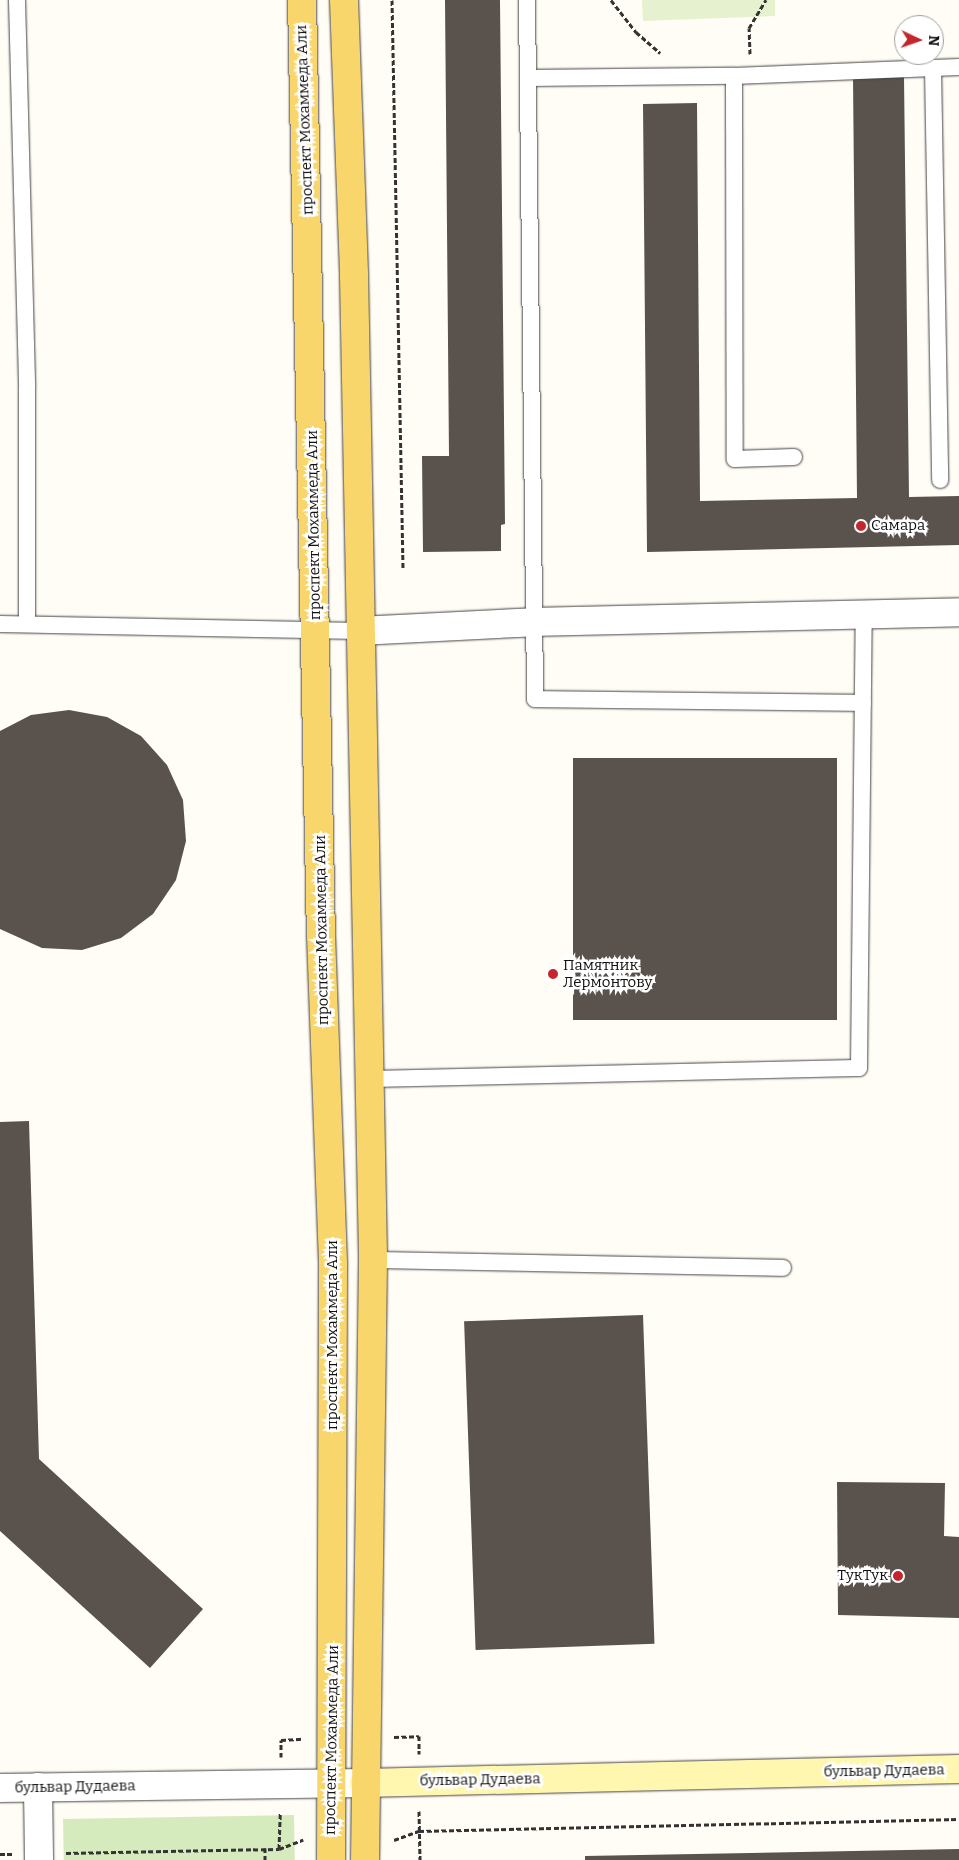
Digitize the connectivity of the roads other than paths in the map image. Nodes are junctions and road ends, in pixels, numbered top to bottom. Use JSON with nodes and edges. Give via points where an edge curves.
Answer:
{"nodes":[{"id":1,"x":17,"y":0,"type":"edge"},
{"id":2,"x":302,"y":0,"type":"edge"},
{"id":3,"x":344,"y":0,"type":"edge"},
{"id":4,"x":527,"y":0,"type":"edge"},
{"id":5,"x":959,"y":67,"type":"edge"},
{"id":6,"x":933,"y":68,"type":"junction"},
{"id":7,"x":734,"y":76,"type":"junction"},
{"id":8,"x":528,"y":78,"type":"junction"},
{"id":9,"x":794,"y":457,"type":"dead end"},
{"id":10,"x":940,"y":480,"type":"dead end"},
{"id":11,"x":959,"y":612,"type":"edge"},
{"id":12,"x":864,"y":613,"type":"junction"},
{"id":13,"x":534,"y":622,"type":"junction"},
{"id":14,"x":27,"y":623,"type":"junction"},
{"id":15,"x":0,"y":624,"type":"edge"},
{"id":16,"x":316,"y":631,"type":"junction"},
{"id":17,"x":358,"y":631,"type":"junction"},
{"id":18,"x":863,"y":703,"type":"junction"},
{"id":19,"x":369,"y":1079,"type":"junction"},
{"id":20,"x":373,"y":1260,"type":"junction"},
{"id":21,"x":783,"y":1268,"type":"dead end"},
{"id":22,"x":959,"y":1769,"type":"edge"},
{"id":23,"x":364,"y":1782,"type":"junction"},
{"id":24,"x":332,"y":1783,"type":"junction"},
{"id":25,"x":38,"y":1787,"type":"junction"},
{"id":26,"x":0,"y":1788,"type":"edge"},
{"id":27,"x":331,"y":1850,"type":"edge"},
{"id":28,"x":365,"y":1850,"type":"edge"},
{"id":29,"x":39,"y":1857,"type":"edge"}],
"edges":[{"from":1,"to":14,"type":"lane","via":[[27,388]]},
{"from":2,"to":16,"type":"main road","name":"проспект Мохаммеда Али"},
{"from":3,"to":17,"type":"main road","via":[[354,275]]},
{"from":4,"to":8,"type":"lane"},
{"from":5,"to":6,"type":"lane"},
{"from":6,"to":7,"type":"lane"},
{"from":6,"to":10,"type":"lane"},
{"from":7,"to":8,"type":"lane"},
{"from":7,"to":9,"type":"lane","via":[[735,460]]},
{"from":8,"to":13,"type":"lane"},
{"from":11,"to":12,"type":"street"},
{"from":12,"to":13,"type":"street"},
{"from":12,"to":18,"type":"lane"},
{"from":13,"to":17,"type":"street"},
{"from":13,"to":18,"type":"lane","via":[[535,699]]},
{"from":14,"to":15,"type":"lane"},
{"from":14,"to":16,"type":"lane"},
{"from":16,"to":17,"type":"lane"},
{"from":16,"to":24,"type":"main road","name":"проспект Мохаммеда Али","via":[[321,935],[333,1266]]},
{"from":17,"to":19,"type":"main road"},
{"from":18,"to":19,"type":"lane","via":[[859,1068]]},
{"from":19,"to":20,"type":"main road"},
{"from":20,"to":21,"type":"lane"},
{"from":20,"to":23,"type":"main road"},
{"from":22,"to":23,"type":"main road","name":"бульвар Дудаева"},
{"from":23,"to":24,"type":"street","name":"бульвар Дудаева"},
{"from":23,"to":28,"type":"main road"},
{"from":24,"to":25,"type":"street","name":"бульвар Дудаева"},
{"from":24,"to":27,"type":"main road","name":"проспект Мохаммеда Али"},
{"from":25,"to":26,"type":"street","name":"бульвар Дудаева"},
{"from":25,"to":29,"type":"street"}]}
